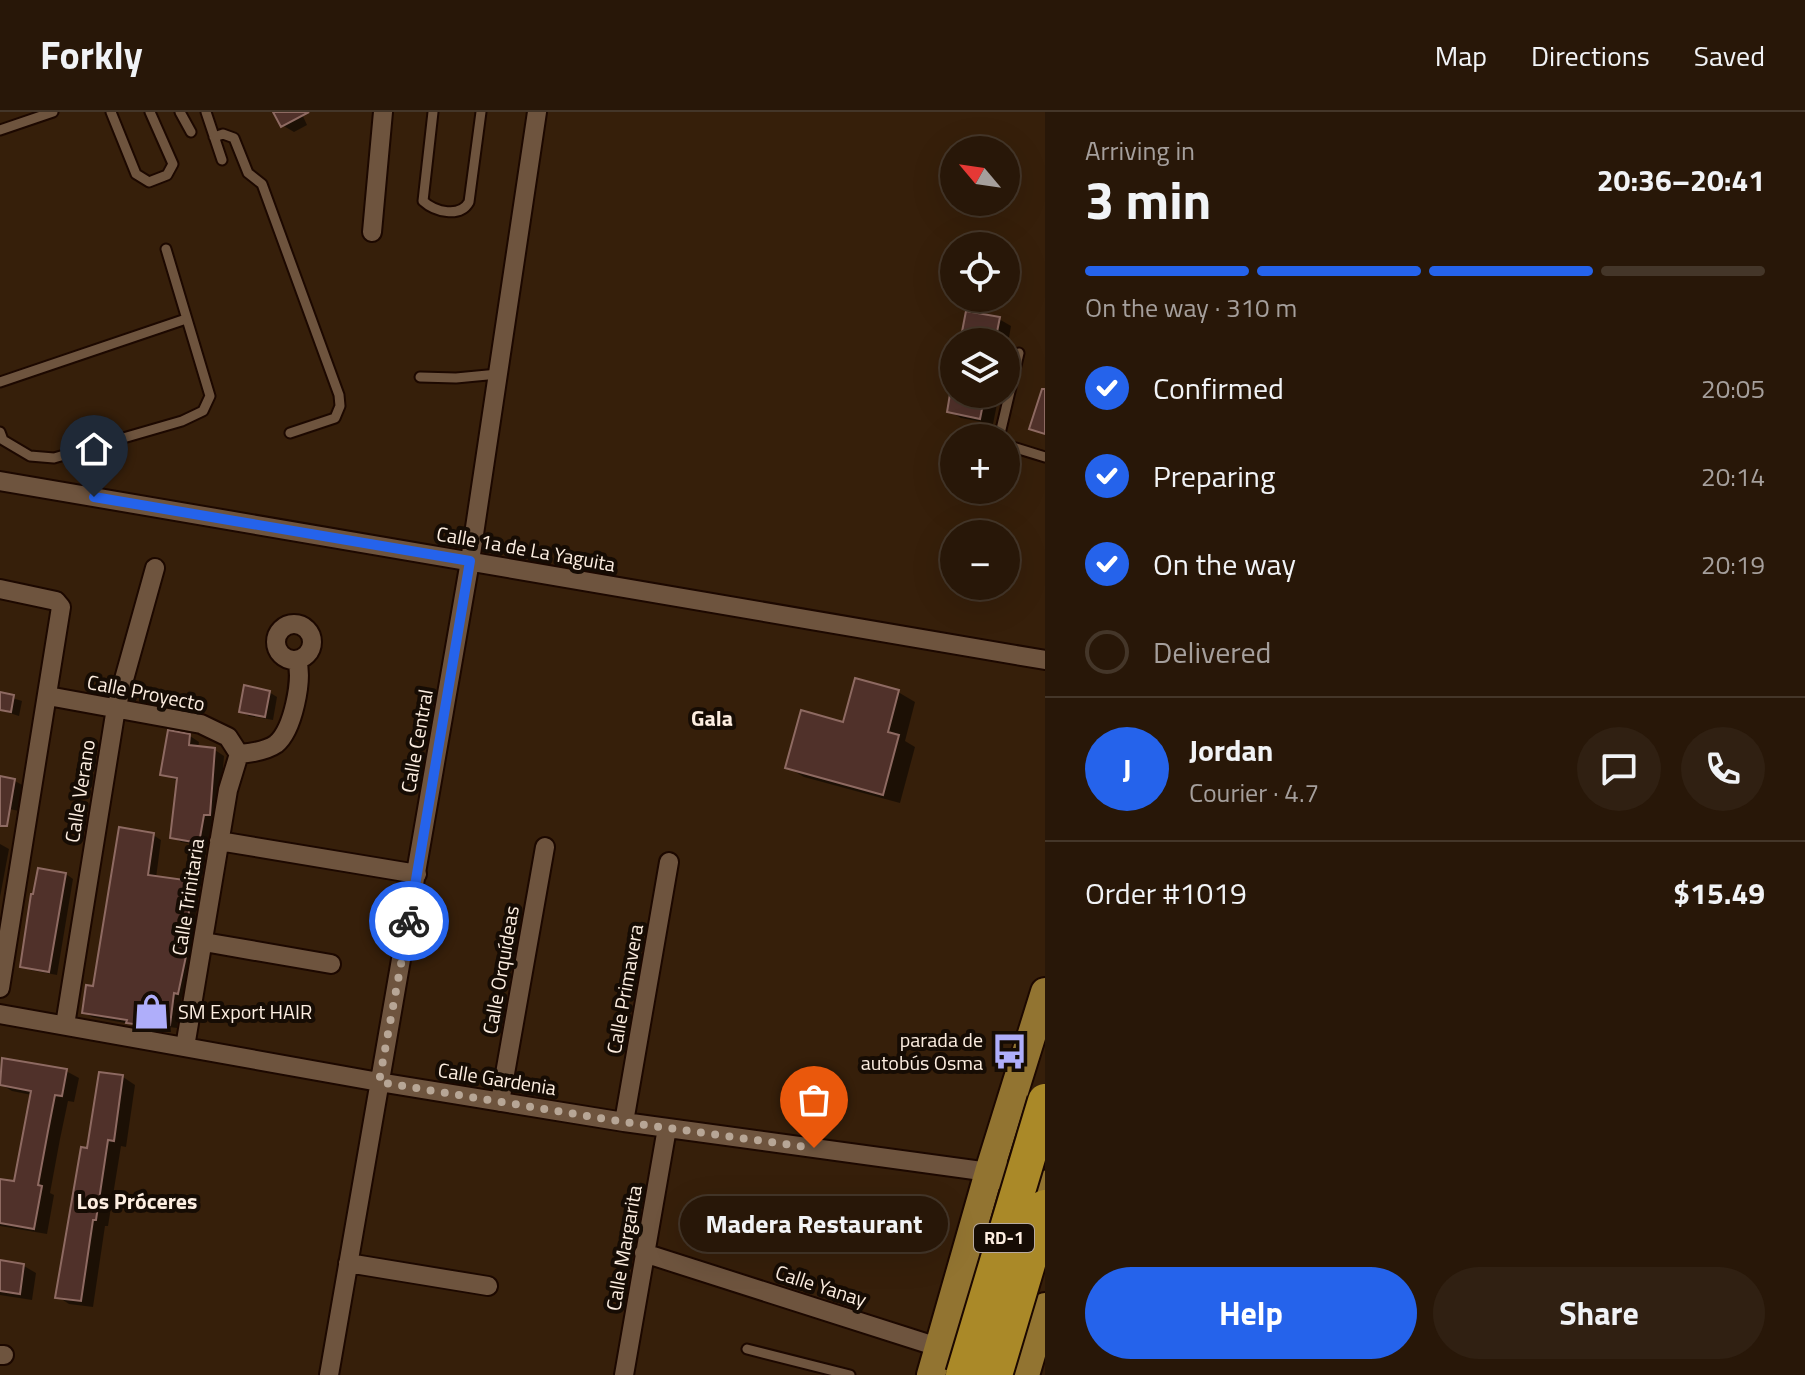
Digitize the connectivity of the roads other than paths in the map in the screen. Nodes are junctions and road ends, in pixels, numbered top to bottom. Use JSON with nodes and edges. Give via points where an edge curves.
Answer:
{"nodes":[{"id":1,"x":53,"y":112,"type":"edge"},
{"id":2,"x":111,"y":112,"type":"edge"},
{"id":3,"x":150,"y":112,"type":"edge"},
{"id":4,"x":180,"y":112,"type":"edge"},
{"id":5,"x":206,"y":112,"type":"edge"},
{"id":6,"x":383,"y":112,"type":"edge"},
{"id":7,"x":433,"y":112,"type":"edge"},
{"id":8,"x":481,"y":112,"type":"edge"},
{"id":9,"x":537,"y":112,"type":"edge"},
{"id":10,"x":0,"y":130,"type":"edge"},
{"id":11,"x":191,"y":132,"type":"dead end"},
{"id":12,"x":214,"y":137,"type":"junction"},
{"id":13,"x":222,"y":160,"type":"dead end"},
{"id":14,"x":372,"y":232,"type":"dead end"},
{"id":15,"x":166,"y":249,"type":"dead end"},
{"id":16,"x":186,"y":319,"type":"junction"},
{"id":17,"x":498,"y":374,"type":"junction"},
{"id":18,"x":420,"y":377,"type":"dead end"},
{"id":19,"x":0,"y":382,"type":"edge"},
{"id":20,"x":0,"y":432,"type":"edge"},
{"id":21,"x":290,"y":433,"type":"dead end"},
{"id":22,"x":1020,"y":449,"type":"edge"},
{"id":23,"x":1045,"y":457,"type":"edge"},
{"id":24,"x":0,"y":481,"type":"edge"},
{"id":25,"x":470,"y":561,"type":"junction"},
{"id":26,"x":155,"y":568,"type":"dead end"},
{"id":27,"x":0,"y":589,"type":"edge"},
{"id":28,"x":297,"y":660,"type":"dead end"},
{"id":29,"x":1045,"y":660,"type":"edge"},
{"id":30,"x":48,"y":696,"type":"junction"},
{"id":31,"x":116,"y":708,"type":"junction"},
{"id":32,"x":239,"y":754,"type":"junction"},
{"id":33,"x":219,"y":841,"type":"junction"},
{"id":34,"x":545,"y":847,"type":"dead end"},
{"id":35,"x":669,"y":862,"type":"dead end"},
{"id":36,"x":417,"y":874,"type":"junction"},
{"id":37,"x":204,"y":942,"type":"junction"},
{"id":38,"x":331,"y":964,"type":"dead end"},
{"id":39,"x":0,"y":988,"type":"edge"},
{"id":40,"x":1045,"y":992,"type":"edge"},
{"id":41,"x":0,"y":1014,"type":"edge"},
{"id":42,"x":65,"y":1025,"type":"junction"},
{"id":43,"x":185,"y":1047,"type":"junction"},
{"id":44,"x":1024,"y":1060,"type":"junction"},
{"id":45,"x":379,"y":1082,"type":"junction"},
{"id":46,"x":1045,"y":1101,"type":"edge"},
{"id":47,"x":500,"y":1102,"type":"junction"},
{"id":48,"x":624,"y":1122,"type":"junction"},
{"id":49,"x":1045,"y":1126,"type":"edge"},
{"id":50,"x":667,"y":1128,"type":"junction"},
{"id":51,"x":1045,"y":1149,"type":"edge"},
{"id":52,"x":989,"y":1172,"type":"junction"},
{"id":53,"x":1045,"y":1185,"type":"edge"},
{"id":54,"x":1045,"y":1207,"type":"edge"},
{"id":55,"x":1045,"y":1220,"type":"edge"},
{"id":56,"x":968,"y":1247,"type":"junction"},
{"id":57,"x":644,"y":1253,"type":"junction"},
{"id":58,"x":348,"y":1263,"type":"junction"},
{"id":59,"x":488,"y":1286,"type":"dead end"},
{"id":60,"x":1045,"y":1307,"type":"edge"},
{"id":61,"x":938,"y":1347,"type":"junction"},
{"id":62,"x":747,"y":1349,"type":"dead end"},
{"id":63,"x":329,"y":1375,"type":"edge"},
{"id":64,"x":624,"y":1375,"type":"edge"},
{"id":65,"x":850,"y":1375,"type":"edge"},
{"id":66,"x":931,"y":1375,"type":"edge"},
{"id":67,"x":963,"y":1375,"type":"edge"},
{"id":68,"x":995,"y":1375,"type":"edge"},
{"id":69,"x":1025,"y":1375,"type":"edge"}],
"edges":[{"from":1,"to":10,"type":"lane"},
{"from":2,"to":3,"type":"lane","via":[[136,174],[149,182],[167,175],[173,164]]},
{"from":4,"to":11,"type":"lane"},
{"from":5,"to":12,"type":"lane"},
{"from":6,"to":14,"type":"street"},
{"from":7,"to":8,"type":"lane","via":[[423,201],[458,213],[469,202]]},
{"from":9,"to":17,"type":"street","name":"Calle Central"},
{"from":12,"to":13,"type":"lane"},
{"from":12,"to":21,"type":"lane","via":[[234,138],[248,173],[262,184],[339,395],[335,418]]},
{"from":15,"to":16,"type":"lane"},
{"from":16,"to":19,"type":"lane"},
{"from":16,"to":20,"type":"lane","via":[[210,396],[203,411],[54,458],[30,456],[3,440]]},
{"from":17,"to":18,"type":"lane"},
{"from":17,"to":25,"type":"street","name":"Calle Central"},
{"from":22,"to":23,"type":"lane"},
{"from":24,"to":25,"type":"street","name":"Calle 1a de La Yaguita"},
{"from":25,"to":29,"type":"street","name":"Calle 1a de La Yaguita"},
{"from":25,"to":36,"type":"street","name":"Calle Central"},
{"from":26,"to":31,"type":"street","name":"Calle Verano"},
{"from":27,"to":30,"type":"street","via":[[56,601],[61,607]]},
{"from":28,"to":32,"type":"street","via":[[301,675],[286,733],[274,745]]},
{"from":30,"to":31,"type":"street","name":"Calle Proyecto"},
{"from":30,"to":39,"type":"street"},
{"from":31,"to":32,"type":"street","name":"Calle Proyecto","via":[[201,724],[228,737]]},
{"from":31,"to":42,"type":"street","name":"Calle Verano"},
{"from":32,"to":33,"type":"street","name":"Calle Trinitaria"},
{"from":33,"to":36,"type":"street"},
{"from":33,"to":37,"type":"street","name":"Calle Trinitaria"},
{"from":34,"to":47,"type":"street","name":"Calle Orquídeas"},
{"from":35,"to":48,"type":"street","name":"Calle Primavera"},
{"from":36,"to":45,"type":"street","name":"Calle Central"},
{"from":37,"to":38,"type":"street"},
{"from":37,"to":43,"type":"street","name":"Calle Trinitaria"},
{"from":40,"to":44,"type":"main road"},
{"from":41,"to":42,"type":"street","name":"Calle Gardenia"},
{"from":42,"to":43,"type":"street","name":"Calle Gardenia"},
{"from":43,"to":45,"type":"street","name":"Calle Gardenia"},
{"from":44,"to":49,"type":"main road","via":[[1026,1107]]},
{"from":44,"to":52,"type":"main road"},
{"from":45,"to":47,"type":"street","name":"Calle Gardenia"},
{"from":45,"to":58,"type":"street","name":"Calle Central"},
{"from":46,"to":67,"type":"highway","number":"RD-1","bridge":true},
{"from":47,"to":48,"type":"street","name":"Calle Gardenia"},
{"from":48,"to":50,"type":"street","name":"Calle Gardenia"},
{"from":50,"to":52,"type":"street","name":"Calle Gardenia"},
{"from":50,"to":57,"type":"street","name":"Calle Margarita"},
{"from":51,"to":52,"type":"main road","via":[[1024,1149]]},
{"from":52,"to":53,"type":"main road"},
{"from":52,"to":56,"type":"main road"},
{"from":54,"to":68,"type":"highway","number":"RD-1","bridge":true},
{"from":55,"to":56,"type":"main road","via":[[1032,1210],[1007,1204]]},
{"from":56,"to":61,"type":"main road"},
{"from":57,"to":61,"type":"street","name":"Calle Yanay"},
{"from":57,"to":64,"type":"street","name":"Calle Margarita"},
{"from":58,"to":59,"type":"street"},
{"from":58,"to":63,"type":"street","name":"Calle Central"},
{"from":60,"to":69,"type":"main road"},
{"from":61,"to":66,"type":"main road"},
{"from":62,"to":65,"type":"lane"}]}
